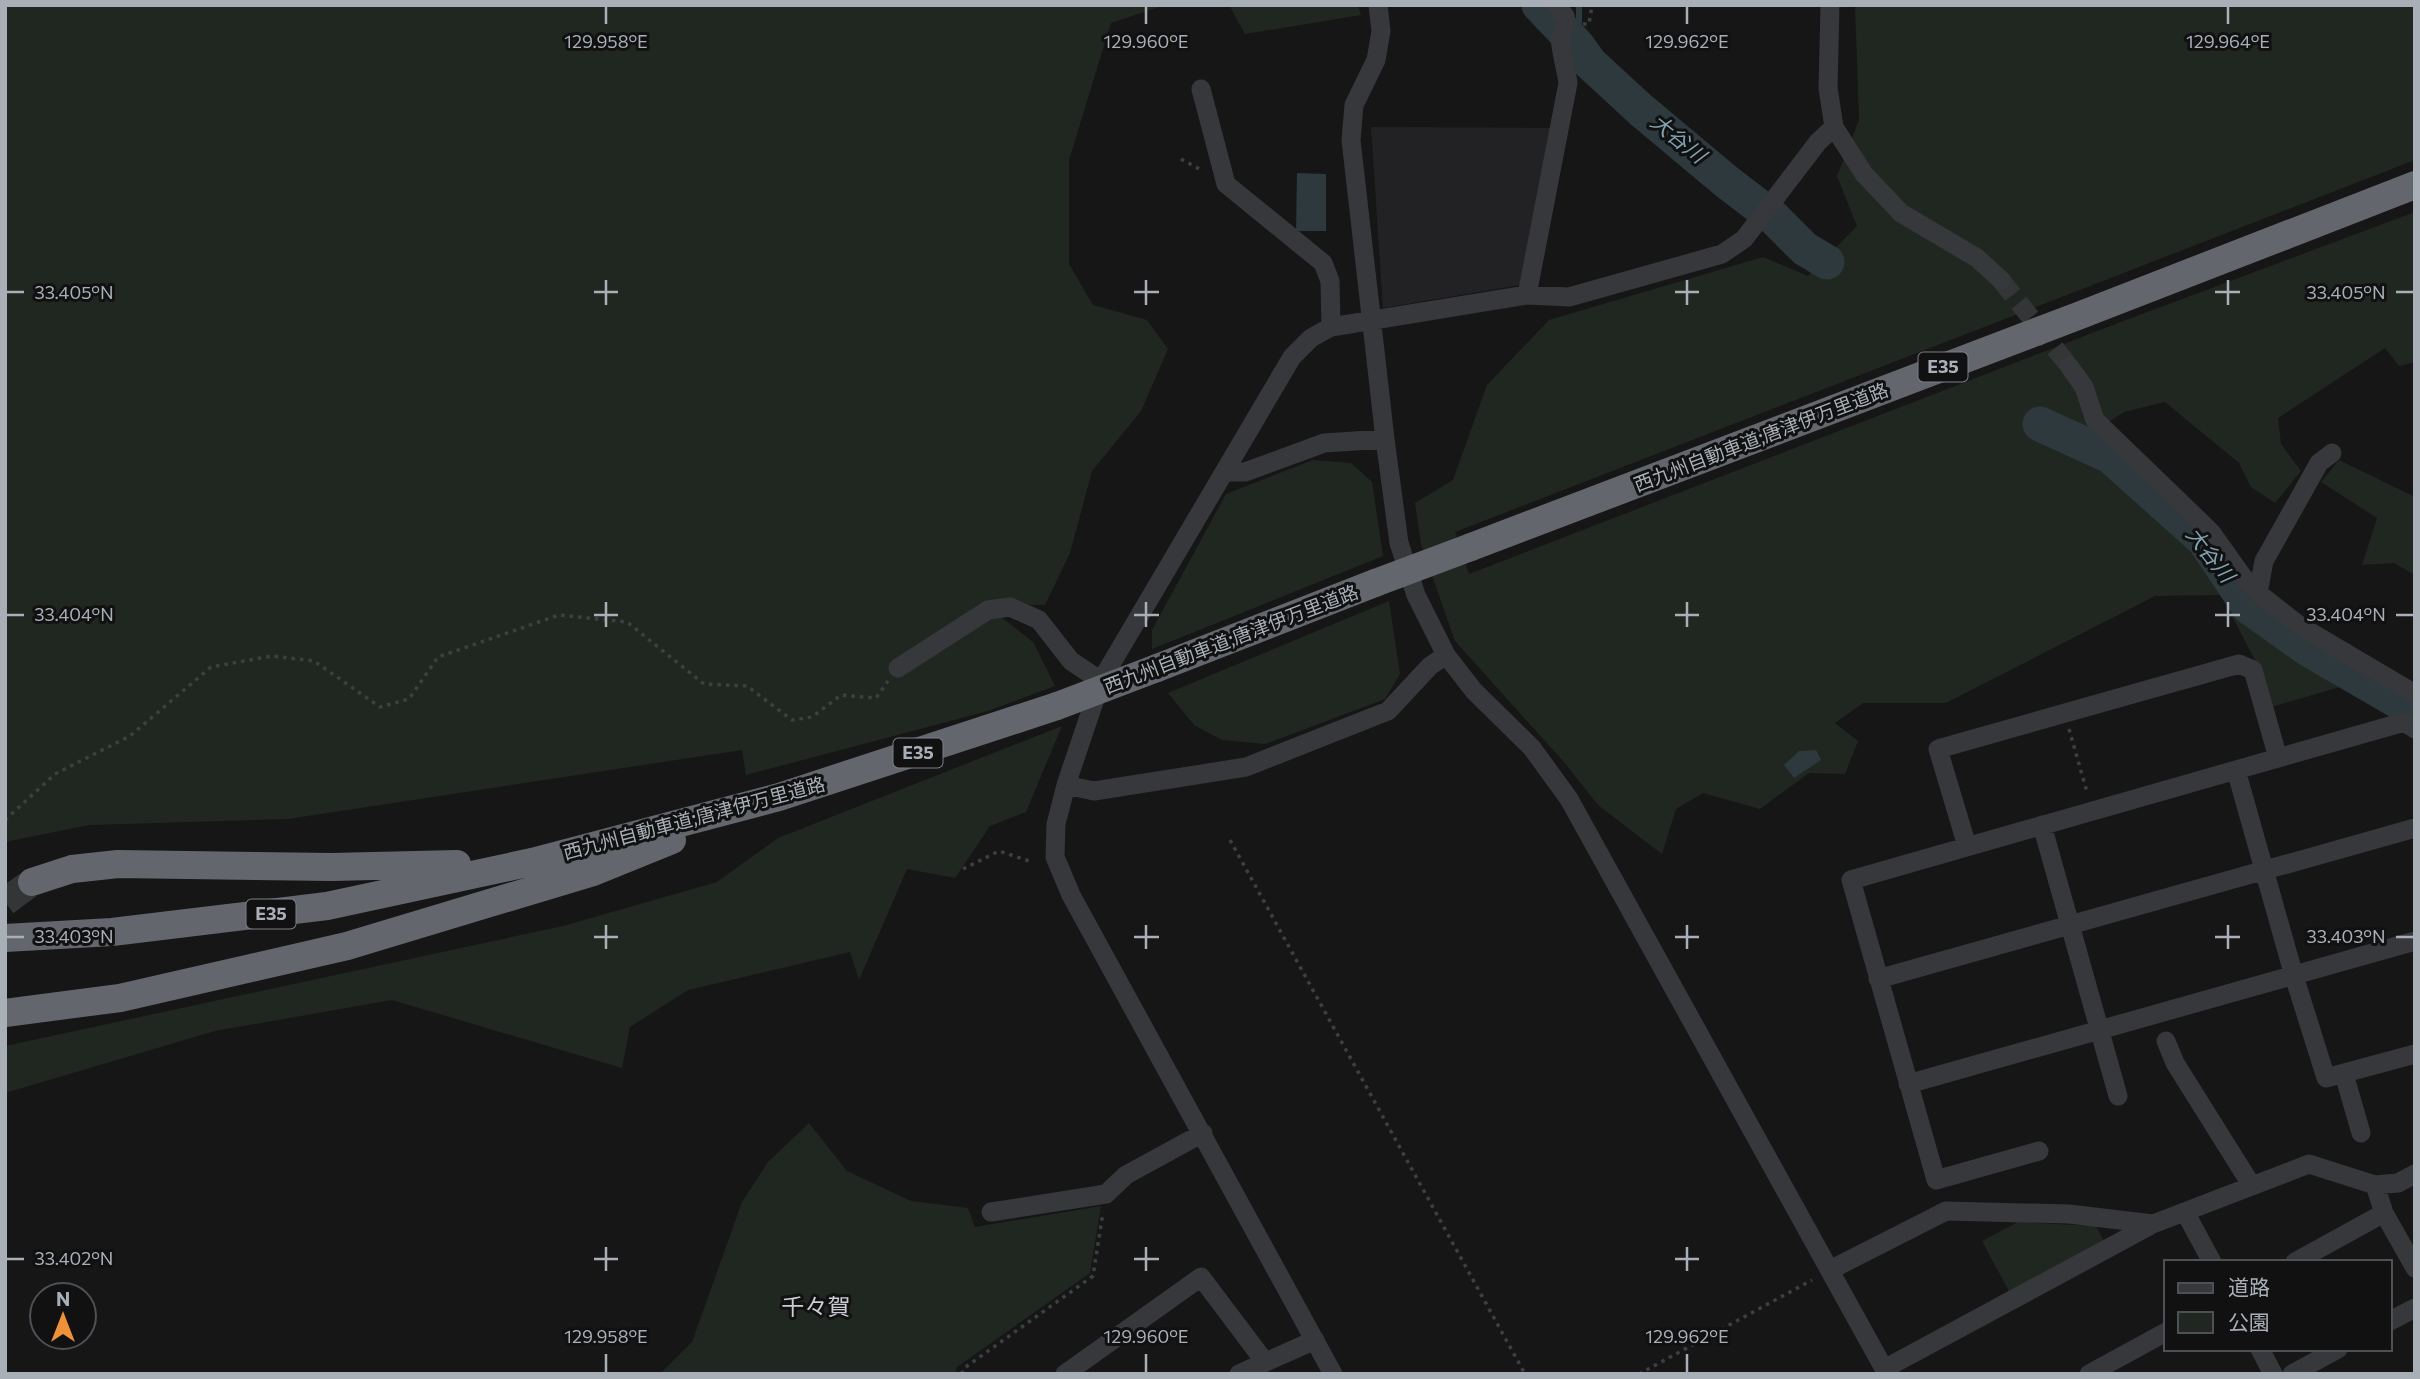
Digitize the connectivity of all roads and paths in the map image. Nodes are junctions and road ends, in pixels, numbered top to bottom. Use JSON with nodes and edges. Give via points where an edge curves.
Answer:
{"nodes":[{"id":1,"x":1378,"y":5,"type":"edge"},
{"id":2,"x":1556,"y":5,"type":"edge"},
{"id":3,"x":1592,"y":5,"type":"edge"},
{"id":4,"x":1830,"y":5,"type":"edge"},
{"id":5,"x":1589,"y":24,"type":"dead end"},
{"id":6,"x":1201,"y":89,"type":"dead end"},
{"id":7,"x":1833,"y":127,"type":"junction"},
{"id":8,"x":2415,"y":185,"type":"edge"},
{"id":9,"x":2001,"y":280,"type":"tunnel mouth"},
{"id":10,"x":1527,"y":295,"type":"junction"},
{"id":11,"x":1371,"y":321,"type":"junction"},
{"id":12,"x":1331,"y":327,"type":"junction"},
{"id":13,"x":2069,"y":366,"type":"tunnel mouth"},
{"id":14,"x":1385,"y":439,"type":"junction"},
{"id":15,"x":2332,"y":453,"type":"dead end"},
{"id":16,"x":1223,"y":472,"type":"junction"},
{"id":17,"x":2258,"y":593,"type":"junction"},
{"id":18,"x":1446,"y":655,"type":"junction"},
{"id":19,"x":898,"y":668,"type":"joint"},
{"id":20,"x":1101,"y":681,"type":"junction"},
{"id":21,"x":2415,"y":694,"type":"edge"},
{"id":22,"x":2065,"y":714,"type":"junction"},
{"id":23,"x":2415,"y":729,"type":"edge"},
{"id":24,"x":2278,"y":758,"type":"junction"},
{"id":25,"x":2236,"y":770,"type":"junction"},
{"id":26,"x":1066,"y":785,"type":"junction"},
{"id":27,"x":779,"y":797,"type":"junction"},
{"id":28,"x":2093,"y":811,"type":"junction"},
{"id":29,"x":5,"y":820,"type":"edge"},
{"id":30,"x":2042,"y":825,"type":"junction"},
{"id":31,"x":2415,"y":828,"type":"edge"},
{"id":32,"x":1230,"y":840,"type":"dead end"},
{"id":33,"x":1967,"y":846,"type":"junction"},
{"id":34,"x":532,"y":862,"type":"junction"},
{"id":35,"x":1032,"y":862,"type":"dead end"},
{"id":36,"x":963,"y":869,"type":"dead end"},
{"id":37,"x":2264,"y":871,"type":"junction"},
{"id":38,"x":32,"y":883,"type":"tunnel mouth"},
{"id":39,"x":2070,"y":925,"type":"junction"},
{"id":40,"x":5,"y":938,"type":"edge"},
{"id":41,"x":2415,"y":941,"type":"edge"},
{"id":42,"x":2294,"y":976,"type":"junction"},
{"id":43,"x":1878,"y":979,"type":"junction"},
{"id":44,"x":5,"y":1013,"type":"edge"},
{"id":45,"x":2100,"y":1030,"type":"junction"},
{"id":46,"x":2166,"y":1041,"type":"dead end"},
{"id":47,"x":2415,"y":1054,"type":"edge"},
{"id":48,"x":2344,"y":1074,"type":"junction"},
{"id":49,"x":1908,"y":1084,"type":"junction"},
{"id":50,"x":2118,"y":1096,"type":"dead end"},
{"id":51,"x":1203,"y":1133,"type":"junction"},
{"id":52,"x":2361,"y":1133,"type":"dead end"},
{"id":53,"x":2039,"y":1151,"type":"dead end"},
{"id":54,"x":2415,"y":1174,"type":"edge"},
{"id":55,"x":2375,"y":1185,"type":"junction"},
{"id":56,"x":2252,"y":1186,"type":"junction"},
{"id":57,"x":1106,"y":1194,"type":"junction"},
{"id":58,"x":991,"y":1212,"type":"dead end"},
{"id":59,"x":2185,"y":1212,"type":"junction"},
{"id":60,"x":2384,"y":1213,"type":"junction"},
{"id":61,"x":2153,"y":1224,"type":"junction"},
{"id":62,"x":2211,"y":1260,"type":"edge"},
{"id":63,"x":2299,"y":1260,"type":"edge"},
{"id":64,"x":2415,"y":1268,"type":"edge"},
{"id":65,"x":1830,"y":1270,"type":"junction"},
{"id":66,"x":2415,"y":1308,"type":"edge"},
{"id":67,"x":2392,"y":1320,"type":"edge"},
{"id":68,"x":2164,"y":1333,"type":"edge"},
{"id":69,"x":1315,"y":1340,"type":"junction"},
{"id":70,"x":2261,"y":1351,"type":"edge"},
{"id":71,"x":2334,"y":1351,"type":"edge"},
{"id":72,"x":1265,"y":1362,"type":"junction"},
{"id":73,"x":1886,"y":1371,"type":"edge"},
{"id":74,"x":962,"y":1374,"type":"edge"},
{"id":75,"x":1065,"y":1374,"type":"edge"},
{"id":76,"x":1239,"y":1374,"type":"edge"},
{"id":77,"x":1334,"y":1374,"type":"edge"},
{"id":78,"x":1525,"y":1374,"type":"edge"},
{"id":79,"x":1639,"y":1374,"type":"edge"},
{"id":80,"x":2089,"y":1374,"type":"edge"},
{"id":81,"x":2273,"y":1374,"type":"edge"},
{"id":82,"x":2291,"y":1374,"type":"edge"}],
"edges":[{"from":1,"to":11,"type":"street","via":[[1381,31],[1376,60],[1354,105],[1351,140]]},
{"from":2,"to":10,"type":"street","via":[[1565,16],[1568,83]]},
{"from":3,"to":5,"type":"path"},
{"from":4,"to":7,"type":"street","via":[[1828,89]]},
{"from":6,"to":12,"type":"street","via":[[1226,184],[1323,263],[1330,281]]},
{"from":7,"to":9,"type":"street","via":[[1864,174],[1900,212],[1977,258]]},
{"from":7,"to":10,"type":"street","via":[[1744,239],[1722,254],[1569,297]]},
{"from":8,"to":27,"type":"highway","name":"西九州自動車道;唐津伊万里道路","number":"E35","bridge":true,"via":[[1057,706]]},
{"from":10,"to":11,"type":"street"},
{"from":11,"to":12,"type":"street"},
{"from":11,"to":14,"type":"street"},
{"from":12,"to":16,"type":"street","via":[[1292,357]]},
{"from":13,"to":17,"type":"street","via":[[2084,387],[2095,420],[2211,532]]},
{"from":14,"to":16,"type":"street","via":[[1324,443],[1245,472]]},
{"from":14,"to":18,"type":"street","via":[[1399,544],[1416,595]]},
{"from":15,"to":17,"type":"street","via":[[2319,463],[2264,561]]},
{"from":16,"to":20,"type":"street"},
{"from":17,"to":21,"type":"street","via":[[2300,626]]},
{"from":18,"to":26,"type":"street","via":[[1388,711],[1246,767],[1094,791]]},
{"from":18,"to":65,"type":"street","via":[[1474,691],[1532,748],[1569,799]]},
{"from":19,"to":20,"type":"street","via":[[988,610],[1010,607],[1039,620],[1070,661]]},
{"from":19,"to":29,"type":"path","via":[[876,698],[841,695],[812,717],[792,720],[747,686],[704,684],[627,622],[559,615],[438,657],[409,699],[380,708],[314,662],[272,656],[211,667],[130,737],[55,774]]},
{"from":20,"to":26,"type":"street"},
{"from":22,"to":24,"type":"street","via":[[2239,664],[2253,670]]},
{"from":22,"to":28,"type":"path"},
{"from":22,"to":33,"type":"street","via":[[1938,749]]},
{"from":23,"to":24,"type":"street","via":[[2404,722]]},
{"from":24,"to":25,"type":"street"},
{"from":25,"to":28,"type":"street"},
{"from":25,"to":37,"type":"street"},
{"from":26,"to":51,"type":"street","via":[[1056,824],[1055,857],[1070,895]]},
{"from":27,"to":34,"type":"highway","name":"西九州自動車道;唐津伊万里道路","number":"E35"},
{"from":27,"to":44,"type":"highway","via":[[593,872],[347,946],[120,998]]},
{"from":28,"to":30,"type":"street"},
{"from":30,"to":33,"type":"street"},
{"from":30,"to":39,"type":"street"},
{"from":31,"to":37,"type":"street"},
{"from":32,"to":78,"type":"path"},
{"from":33,"to":43,"type":"street","via":[[1851,880]]},
{"from":34,"to":38,"type":"highway","via":[[345,867],[118,864],[72,869]]},
{"from":34,"to":40,"type":"highway","name":"西九州自動車道;唐津伊万里道路","number":"E35","via":[[327,906],[112,932]]},
{"from":35,"to":36,"type":"path","via":[[999,850]]},
{"from":37,"to":39,"type":"street"},
{"from":37,"to":42,"type":"street"},
{"from":39,"to":43,"type":"street"},
{"from":39,"to":45,"type":"street"},
{"from":41,"to":42,"type":"street"},
{"from":42,"to":45,"type":"street"},
{"from":42,"to":48,"type":"street","via":[[2326,1078]]},
{"from":43,"to":49,"type":"street"},
{"from":45,"to":49,"type":"street"},
{"from":45,"to":50,"type":"street"},
{"from":46,"to":56,"type":"street"},
{"from":47,"to":48,"type":"street"},
{"from":48,"to":52,"type":"street"},
{"from":49,"to":53,"type":"street","via":[[1936,1180]]},
{"from":51,"to":57,"type":"street","via":[[1126,1175]]},
{"from":51,"to":69,"type":"street"},
{"from":54,"to":55,"type":"street","via":[[2398,1184]]},
{"from":55,"to":56,"type":"street","via":[[2309,1164]]},
{"from":55,"to":60,"type":"street"},
{"from":56,"to":59,"type":"street"},
{"from":57,"to":58,"type":"street"},
{"from":57,"to":74,"type":"path","via":[[1093,1276]]},
{"from":59,"to":61,"type":"street"},
{"from":59,"to":62,"type":"street"},
{"from":60,"to":63,"type":"street"},
{"from":60,"to":64,"type":"street"},
{"from":61,"to":65,"type":"street","via":[[2069,1214],[1947,1212]]},
{"from":61,"to":73,"type":"street"},
{"from":65,"to":73,"type":"street"},
{"from":65,"to":79,"type":"path"},
{"from":66,"to":67,"type":"street"},
{"from":68,"to":80,"type":"street"},
{"from":69,"to":72,"type":"street"},
{"from":69,"to":77,"type":"street"},
{"from":70,"to":81,"type":"street"},
{"from":71,"to":82,"type":"street"},
{"from":72,"to":75,"type":"street","via":[[1201,1277]]},
{"from":72,"to":76,"type":"street"}]}
